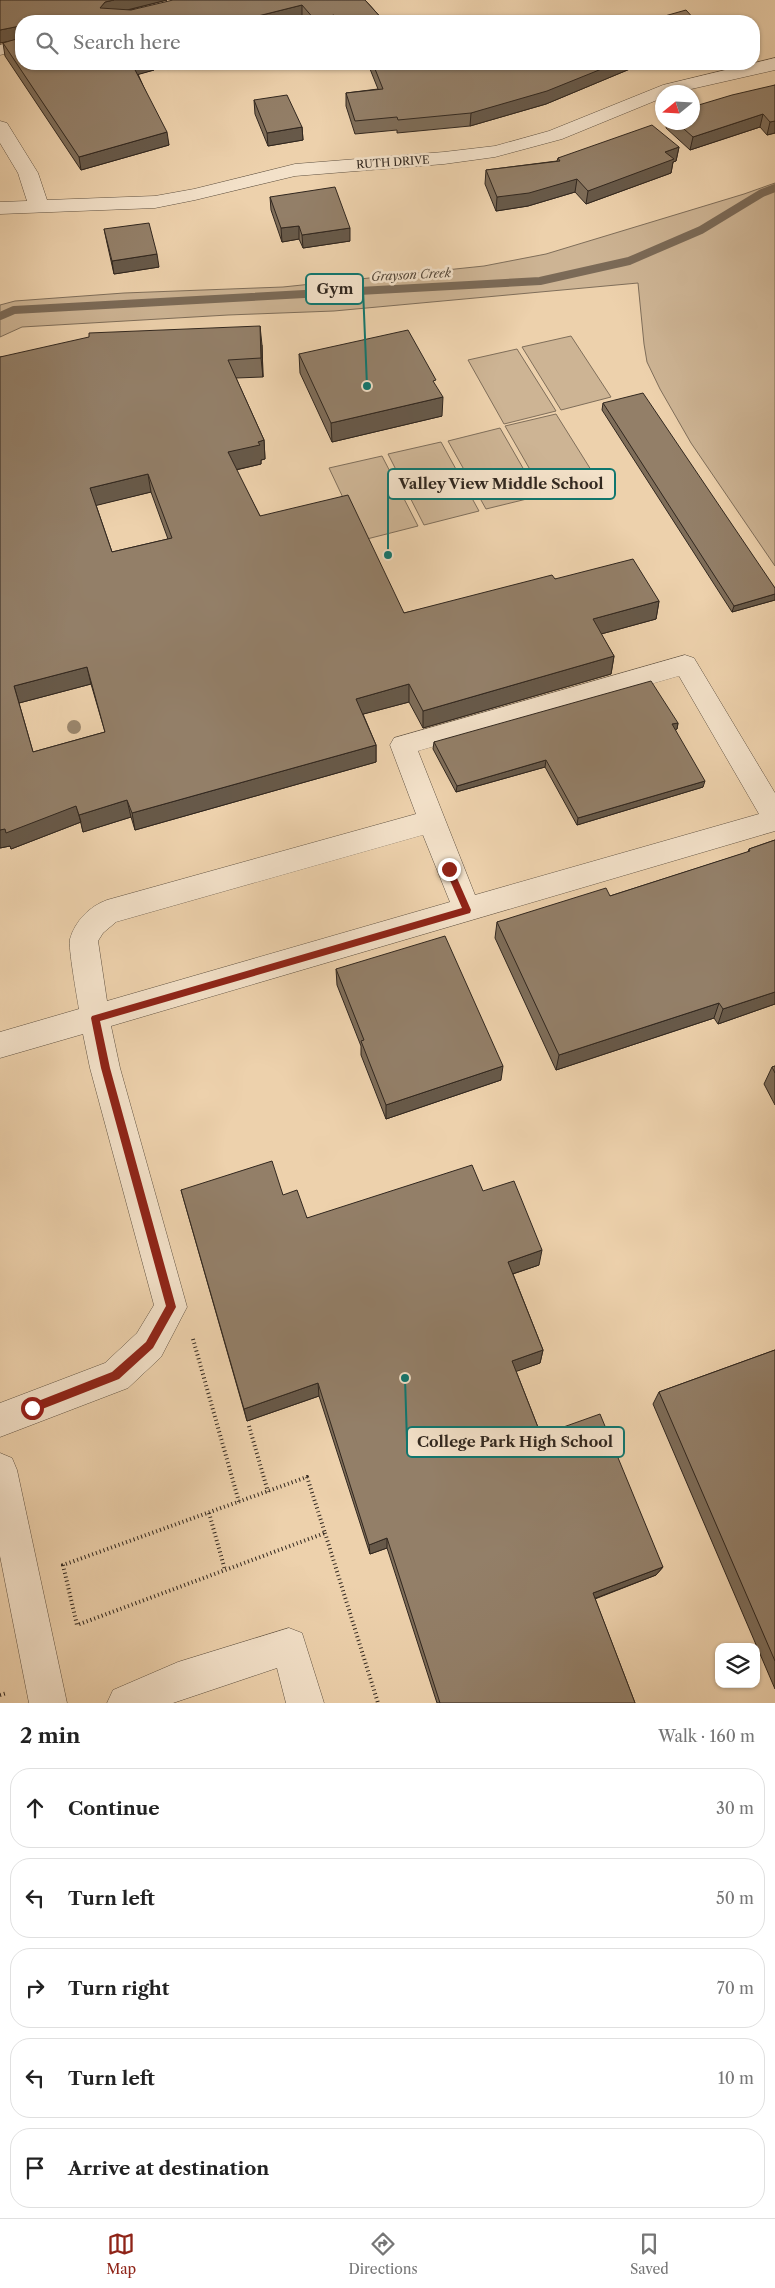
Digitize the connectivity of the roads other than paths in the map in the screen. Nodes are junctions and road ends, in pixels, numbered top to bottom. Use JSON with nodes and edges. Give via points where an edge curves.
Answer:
{"nodes":[{"id":1,"x":15,"y":46,"type":"edge"},
{"id":2,"x":0,"y":50,"type":"edge"},
{"id":3,"x":775,"y":64,"type":"edge"},
{"id":4,"x":760,"y":68,"type":"edge"},
{"id":5,"x":751,"y":70,"type":"edge"},
{"id":6,"x":0,"y":127,"type":"edge"},
{"id":7,"x":39,"y":205,"type":"junction"},
{"id":8,"x":0,"y":208,"type":"edge"},
{"id":9,"x":775,"y":818,"type":"edge"},
{"id":10,"x":432,"y":821,"type":"junction"},
{"id":11,"x":467,"y":910,"type":"junction"},
{"id":12,"x":95,"y":1018,"type":"junction"},
{"id":13,"x":0,"y":1045,"type":"edge"},
{"id":14,"x":0,"y":1420,"type":"edge"},
{"id":15,"x":0,"y":1470,"type":"edge"},
{"id":16,"x":48,"y":1703,"type":"edge"},
{"id":17,"x":126,"y":1703,"type":"edge"},
{"id":18,"x":305,"y":1703,"type":"edge"}],
"edges":[{"from":1,"to":2,"type":"street"},
{"from":3,"to":4,"type":"street","name":"RUTH DRIVE"},
{"from":5,"to":7,"type":"street","name":"RUTH DRIVE","via":[[657,93],[566,132],[471,156],[314,167],[264,175],[157,202],[108,206]]},
{"from":6,"to":7,"type":"street","via":[[28,174]]},
{"from":7,"to":8,"type":"street","name":"RUTH DRIVE"},
{"from":9,"to":10,"type":"street","via":[[685,665],[403,745]]},
{"from":9,"to":11,"type":"street"},
{"from":10,"to":11,"type":"street"},
{"from":10,"to":12,"type":"street","via":[[107,912],[93,924],[84,940]]},
{"from":11,"to":12,"type":"street"},
{"from":12,"to":13,"type":"street"},
{"from":12,"to":14,"type":"street","via":[[105,1068],[172,1307],[150,1345],[116,1376]]},
{"from":15,"to":16,"type":"street"},
{"from":17,"to":18,"type":"street","via":[[178,1681],[289,1646]]}]}
